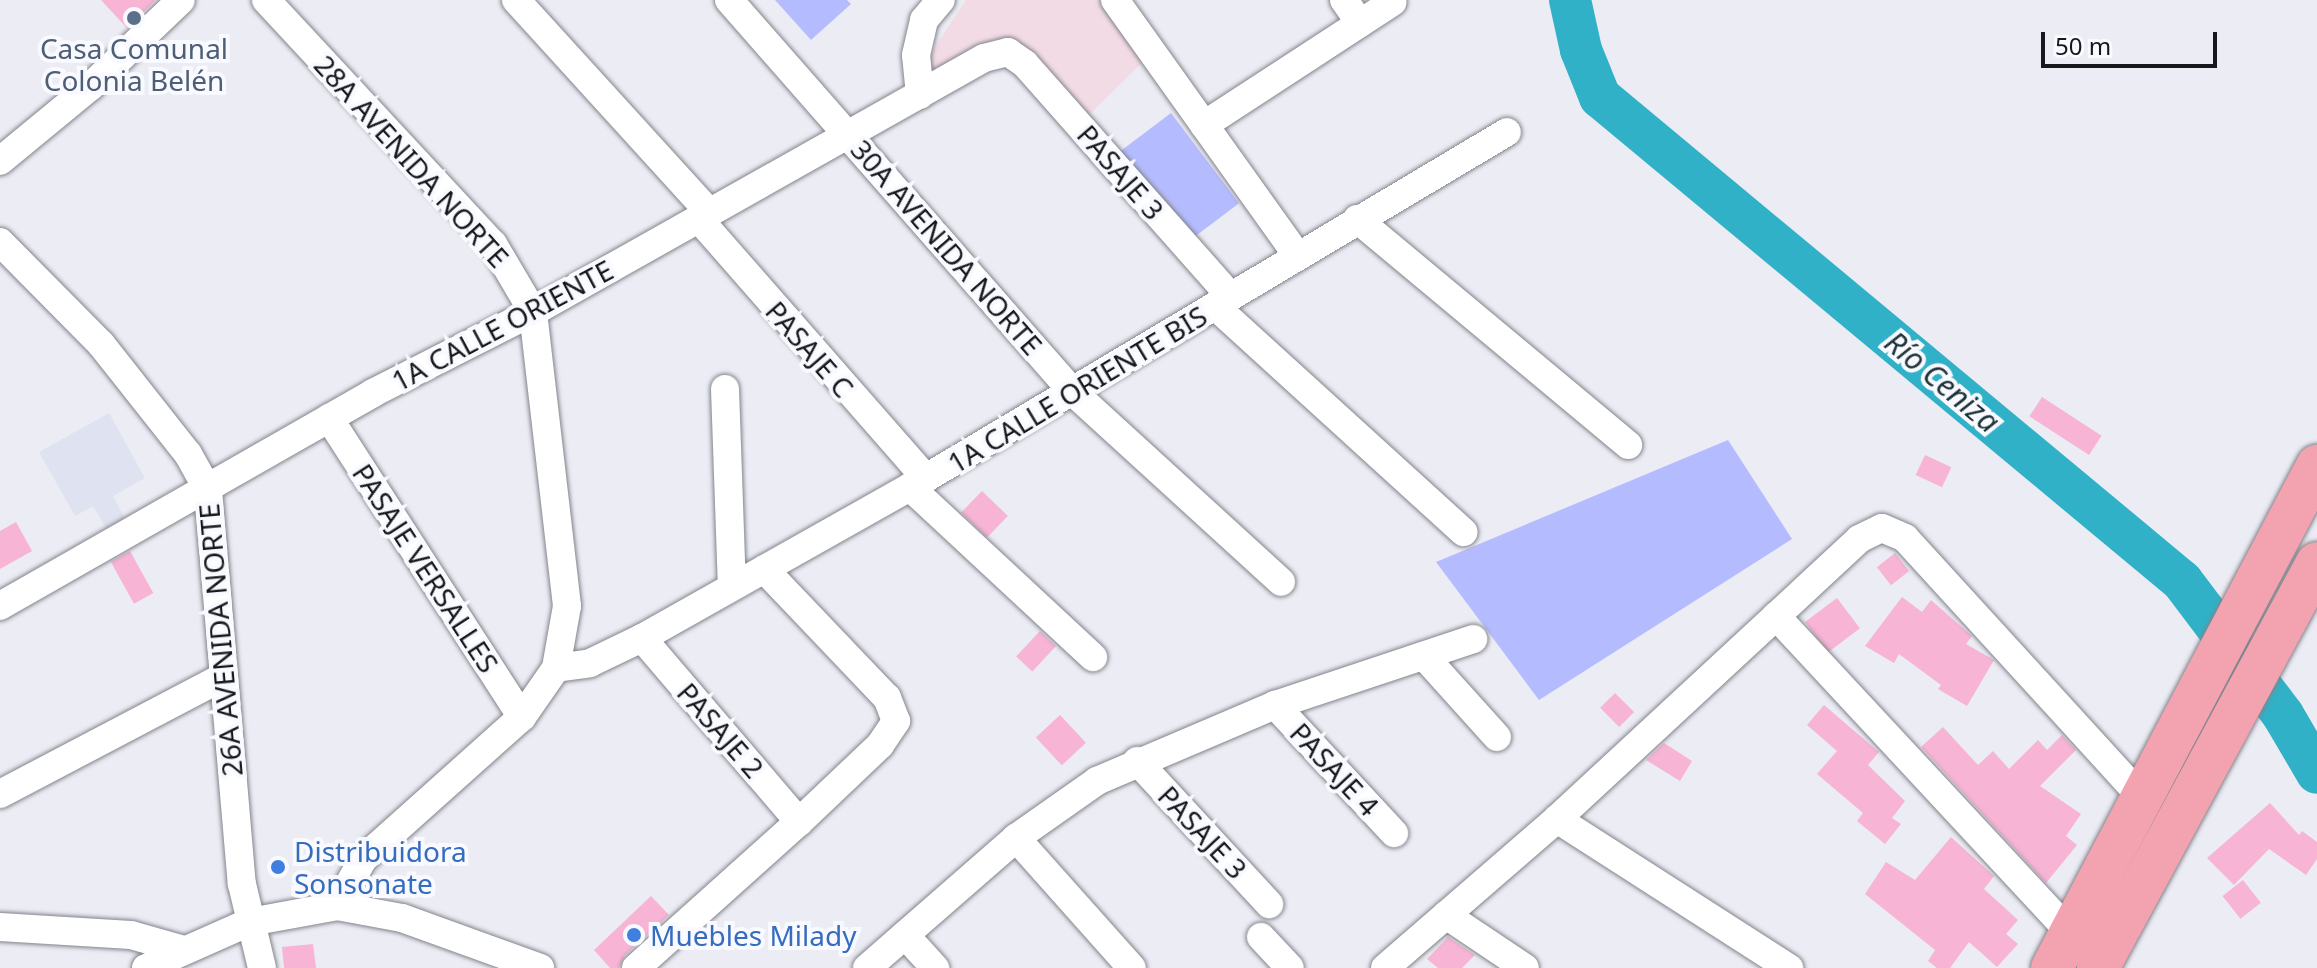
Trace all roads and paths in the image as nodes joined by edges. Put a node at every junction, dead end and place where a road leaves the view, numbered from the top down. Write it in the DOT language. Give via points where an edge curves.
graph roads {
  1 [pos="181,0"];
  2 [pos="266,0"];
  3 [pos="516,0"];
  4 [pos="729,0"];
  5 [pos="941,0"];
  6 [pos="1115,0"];
  7 [pos="1344,0"];
  8 [pos="1393,2"];
  9 [pos="1360,23"];
  10 [pos="1008,52"];
  11 [pos="920,95"];
  12 [pos="1204,125"];
  13 [pos="1507,132"];
  14 [pos="849,135"];
  15 [pos="0,161"];
  16 [pos="703,214"];
  17 [pos="1357,219"];
  18 [pos="0,242"];
  19 [pos="1297,255"];
  20 [pos="1222,301"];
  21 [pos="533,312"];
  22 [pos="725,389"];
  23 [pos="1072,391"];
  24 [pos="329,418"];
  25 [pos="1628,445"];
  26 [pos="2317,466"];
  27 [pos="918,483"];
  28 [pos="208,490"];
  29 [pos="1463,532"];
  30 [pos="2317,563"];
  31 [pos="764,569"];
  32 [pos="1281,582"];
  33 [pos="732,585"];
  34 [pos="0,606"];
  35 [pos="1776,616"];
  36 [pos="642,638"];
  37 [pos="1473,639"];
  38 [pos="1424,656"];
  39 [pos="1093,657"];
  40 [pos="556,668"];
  41 [pos="223,677"];
  42 [pos="1275,705"];
  43 [pos="522,717"];
  44 [pos="1497,737"];
  45 [pos="1137,761"];
  46 [pos="0,794"];
  47 [pos="2142,798"];
  48 [pos="1557,819"];
  49 [pos="799,822"];
  50 [pos="1394,833"];
  51 [pos="1016,838"];
  52 [pos="1269,904"];
  53 [pos="337,906"];
  54 [pos="1446,915"];
  55 [pos="250,922"];
  56 [pos="0,927"];
  57 [pos="905,935"];
  58 [pos="1261,937"];
  59 [pos="184,950"];
  60 [pos="2062,951"];
  61 [pos="146,968"];
  62 [pos="262,968"];
  63 [pos="540,968"];
  64 [pos="636,968"];
  65 [pos="867,968"];
  66 [pos="935,968"];
  67 [pos="1132,968"];
  68 [pos="1290,968"];
  69 [pos="1385,968"];
  70 [pos="1525,968"];
  71 [pos="1789,968"];
  72 [pos="2098,968"];
  1 -- 15 [label="street" via="91,86"];
  2 -- 21 [label="street, 28A AVENIDA NORTE" via="493,244"];
  3 -- 16 [label="street, PASAJE C"];
  4 -- 14 [label="street, 30A AVENIDA NORTE"];
  5 -- 11 [label="street" via="924,20 916,55"];
  6 -- 12 [label="street"];
  7 -- 9 [label="street"];
  8 -- 9 [label="street"];
  9 -- 12 [label="street"];
  10 -- 11 [label="street, 1A CALLE ORIENTE" via="984,58"];
  10 -- 20 [label="street, PASAJE 3" via="1025,64"];
  11 -- 14 [label="street, 1A CALLE ORIENTE"];
  12 -- 19 [label="street"];
  13 -- 17 [label="street, 1A CALLE ORIENTE BIS"];
  14 -- 16 [label="street, 1A CALLE ORIENTE"];
  14 -- 23 [label="street, 30A AVENIDA NORTE"];
  16 -- 21 [label="street, 1A CALLE ORIENTE"];
  16 -- 27 [label="street, PASAJE C"];
  17 -- 19 [label="street, 1A CALLE ORIENTE BIS"];
  17 -- 25 [label="street"];
  18 -- 28 [label="street, 26A AVENIDA NORTE" via="101,344 188,454"];
  19 -- 20 [label="street, 1A CALLE ORIENTE BIS"];
  20 -- 23 [label="street, 1A CALLE ORIENTE BIS"];
  20 -- 29 [label="street, PASAJE 3"];
  21 -- 24 [label="street, 1A CALLE ORIENTE"];
  21 -- 40 [label="street, 28A AVENIDA NORTE" via="567,606"];
  22 -- 33 [label="street"];
  23 -- 27 [label="street, 1A CALLE ORIENTE BIS"];
  23 -- 32 [label="street, 30A AVENIDA NORTE"];
  24 -- 28 [label="street, 1A CALLE ORIENTE"];
  24 -- 43 [label="street, PASAJE VERSALLES"];
  26 -- 47 [label="highway"];
  27 -- 31 [label="street, 1A CALLE ORIENTE BIS"];
  27 -- 39 [label="street, PASAJE C"];
  28 -- 34 [label="street, 1A CALLE ORIENTE"];
  28 -- 41 [label="street, 26A AVENIDA NORTE"];
  30 -- 72 [label="highway"];
  31 -- 33 [label="street, 1A CALLE ORIENTE BIS"];
  31 -- 49 [label="street" via="887,698 896,721 880,745"];
  33 -- 36 [label="street, 1A CALLE ORIENTE BIS"];
  35 -- 47 [label="street" via="1859,539 1882,528 1905,538"];
  35 -- 48 [label="street"];
  35 -- 60 [label="street"];
  36 -- 40 [label="street, 1A CALLE ORIENTE BIS" via="590,663"];
  36 -- 49 [label="street, PASAJE 2"];
  37 -- 38 [label="street"];
  38 -- 42 [label="street"];
  38 -- 44 [label="street"];
  40 -- 43 [label="street"];
  41 -- 46 [label="street"];
  41 -- 55 [label="street, 26A AVENIDA NORTE"];
  42 -- 45 [label="street"];
  42 -- 50 [label="street, PASAJE 4"];
  43 -- 53 [label="street" via="363,859"];
  45 -- 51 [label="street" via="1062,803"];
  45 -- 52 [label="street, PASAJE 3"];
  47 -- 60 [label="highway"];
  48 -- 54 [label="street"];
  48 -- 71 [label="street"];
  49 -- 64 [label="street"];
  51 -- 57 [label="street"];
  51 -- 67 [label="street"];
  53 -- 55 [label="street"];
  53 -- 63 [label="street" via="402,918"];
  54 -- 69 [label="street"];
  54 -- 70 [label="street"];
  55 -- 59 [label="street"];
  55 -- 62 [label="street, 26A AVENIDA NORTE"];
  56 -- 59 [label="street" via="131,935"];
  57 -- 65 [label="street"];
  57 -- 66 [label="street"];
  58 -- 68 [label="street"];
  59 -- 61 [label="street"];
}
